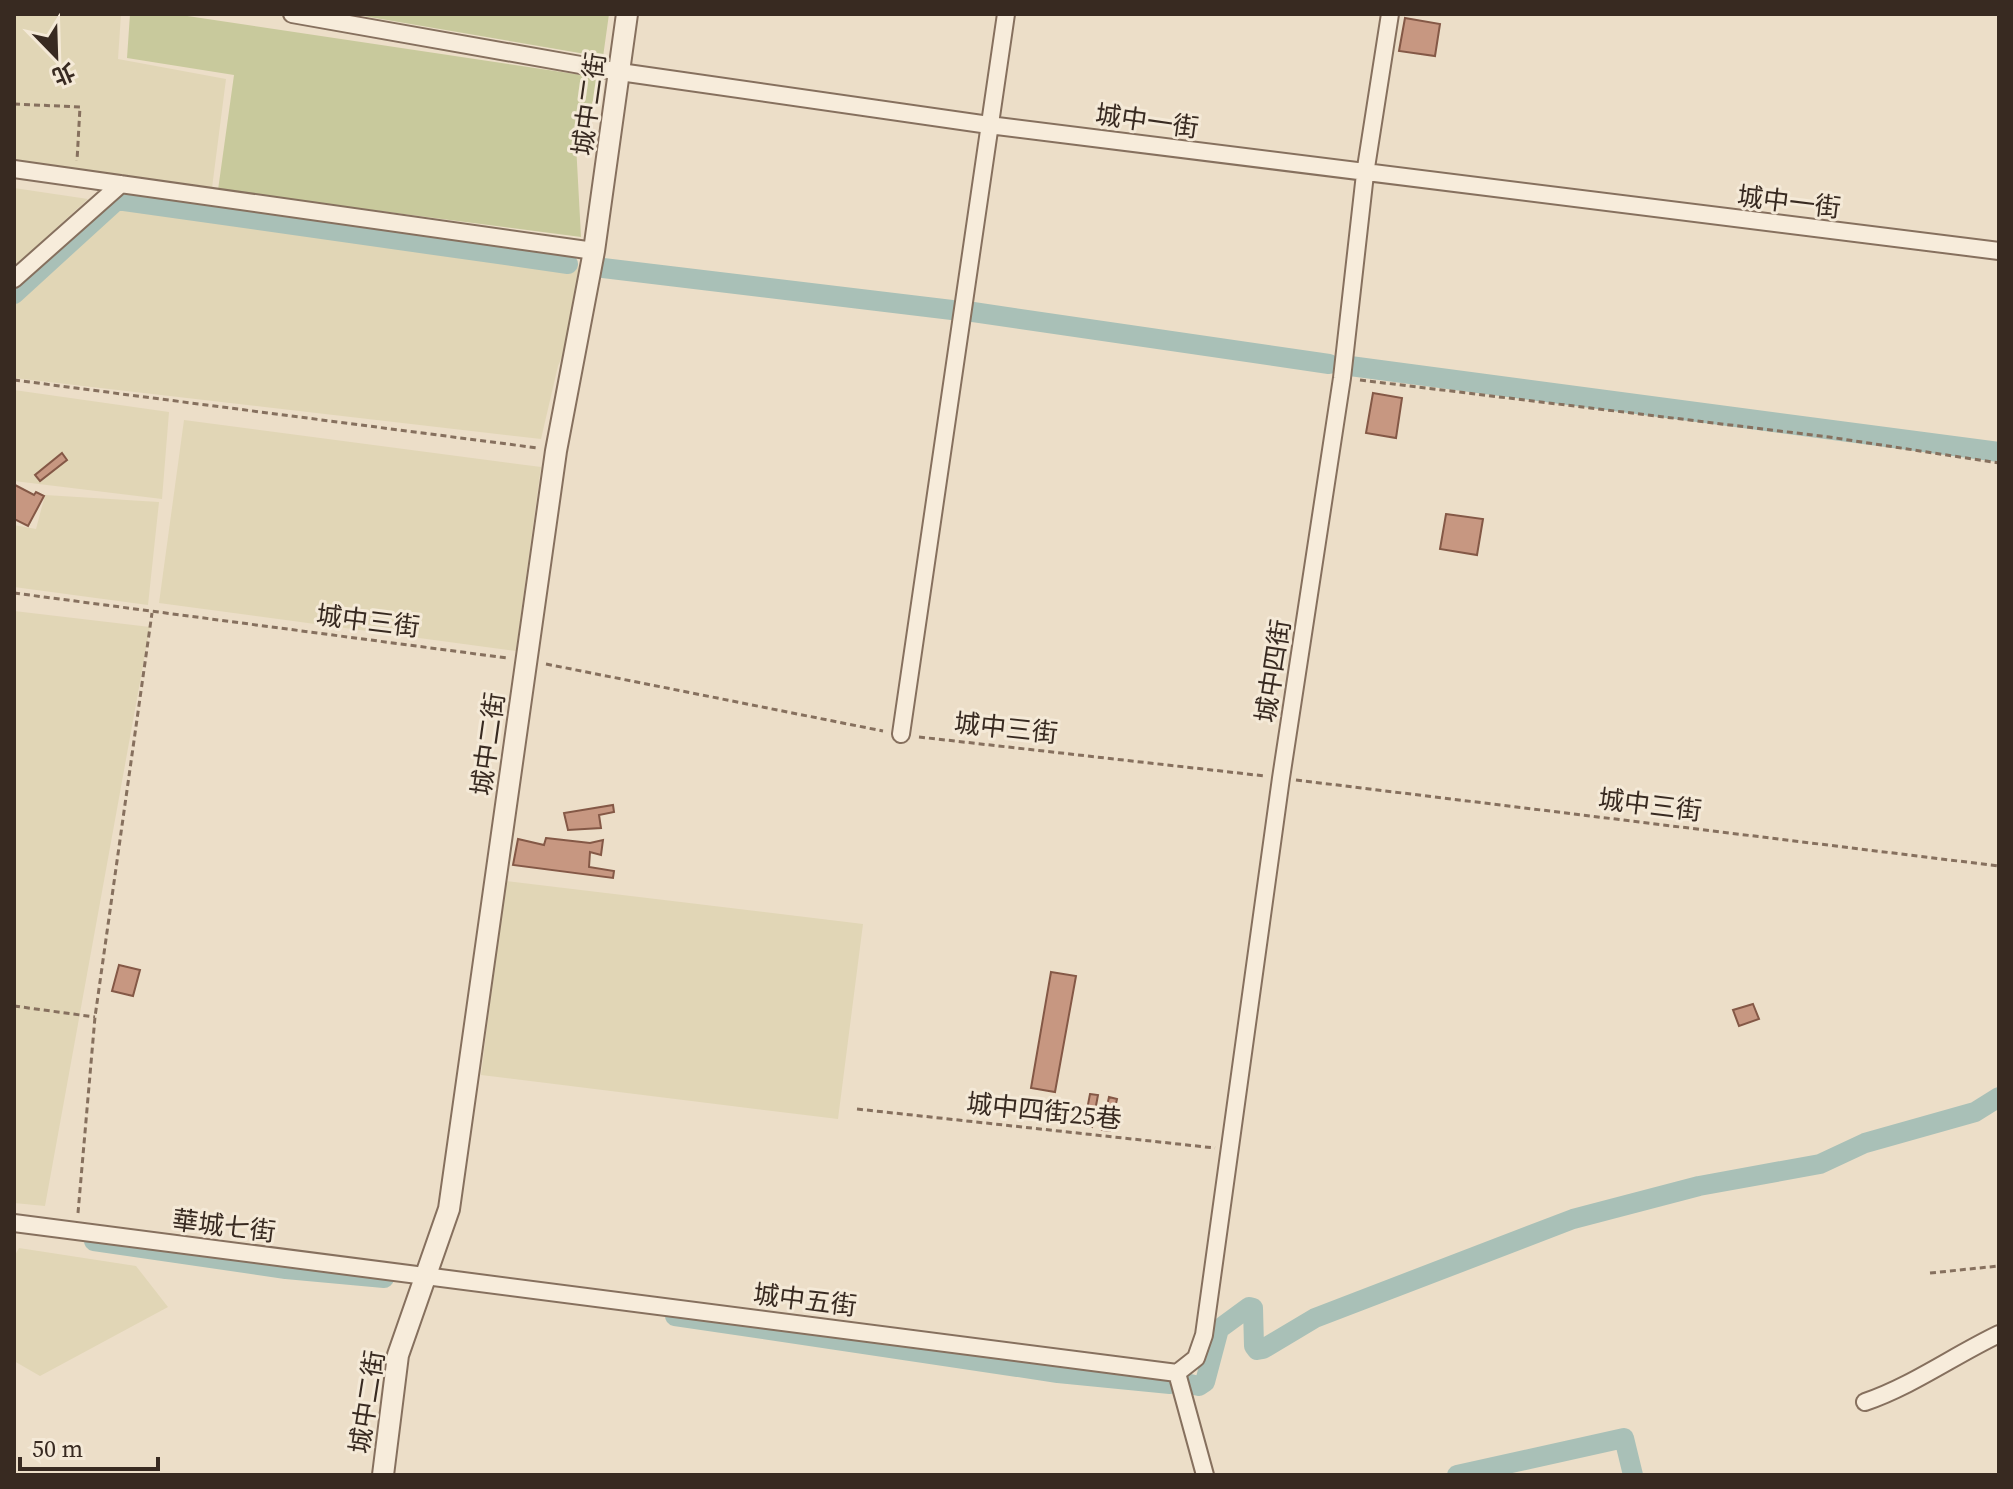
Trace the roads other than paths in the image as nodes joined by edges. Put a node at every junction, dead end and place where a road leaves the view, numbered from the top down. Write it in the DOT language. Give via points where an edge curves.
graph roads {
  1 [pos="292,14"];
  2 [pos="627,14"];
  3 [pos="1006,14"];
  4 [pos="1390,14"];
  5 [pos="620,72"];
  6 [pos="989,125"];
  7 [pos="14,169"];
  8 [pos="1365,174"];
  9 [pos="121,184"];
  10 [pos="594,251"];
  11 [pos="1999,251"];
  12 [pos="14,279"];
  13 [pos="901,734"];
  14 [pos="14,1223"];
  15 [pos="428,1276"];
  16 [pos="1999,1334"];
  17 [pos="1177,1373"];
  18 [pos="1865,1402"];
  19 [pos="383,1475"];
  20 [pos="1205,1475"];
  1 -- 5 [label="street, 城中一街"];
  2 -- 5 [label="street, 城中二街"];
  3 -- 6 [label="street"];
  4 -- 8 [label="street, 城中四街"];
  5 -- 6 [label="street, 城中一街"];
  5 -- 10 [label="street, 城中二街"];
  6 -- 8 [label="street, 城中一街"];
  6 -- 13 [label="street"];
  7 -- 9 [label="street"];
  8 -- 11 [label="street, 城中一街"];
  8 -- 17 [label="street, 城中四街" via="1342,378 1204,1335 1196,1358"];
  9 -- 10 [label="street"];
  9 -- 12 [label="street"];
  10 -- 15 [label="street, 城中二街" via="556,451 449,1209"];
  14 -- 15 [label="street, 華城七街"];
  15 -- 17 [label="street, 城中五街"];
  15 -- 19 [label="street, 城中二街" via="398,1355"];
  16 -- 18 [label="street" via="1895,1392"];
  17 -- 20 [label="street"];
}
